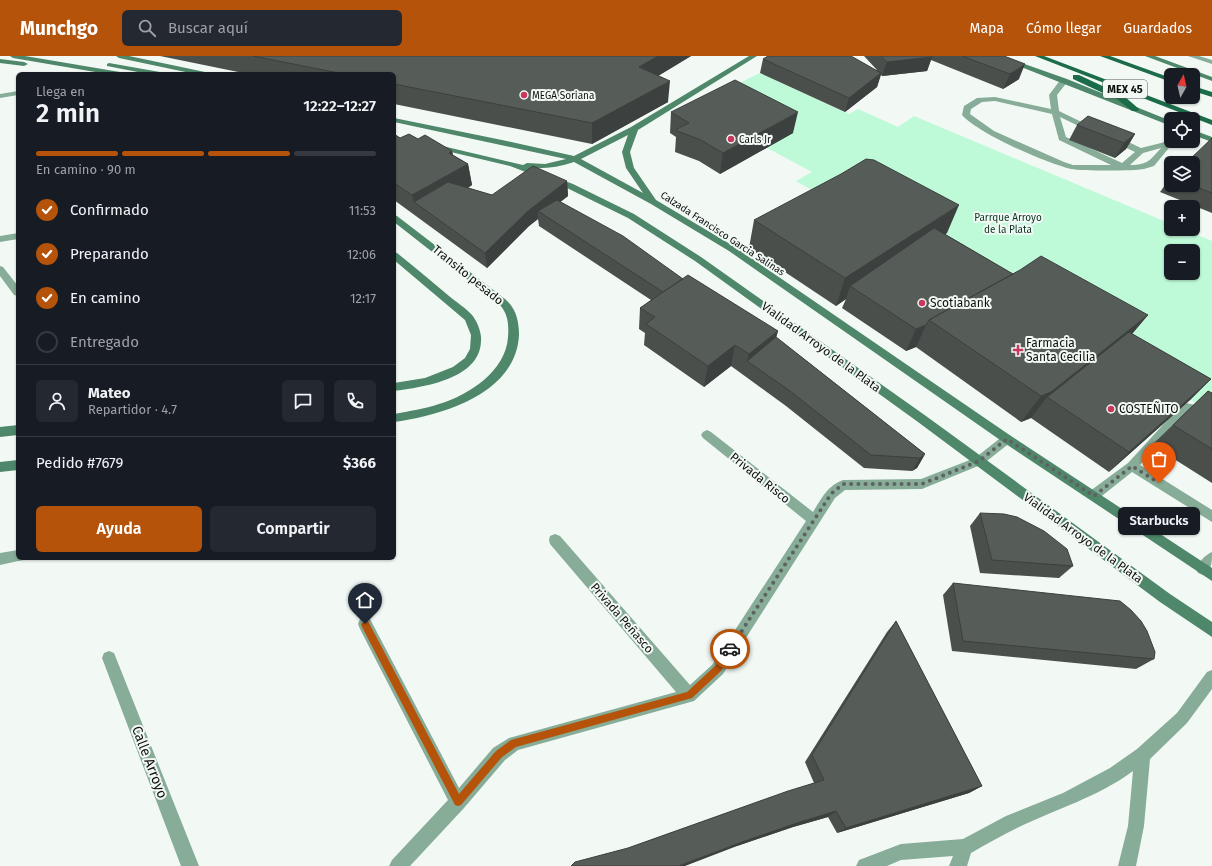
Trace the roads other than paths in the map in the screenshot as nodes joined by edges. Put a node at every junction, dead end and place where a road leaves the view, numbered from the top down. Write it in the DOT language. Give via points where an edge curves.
graph roads {
  1 [pos="13,56"];
  2 [pos="118,56"];
  3 [pos="754,56"];
  4 [pos="996,56"];
  5 [pos="1029,56"];
  6 [pos="1038,56"];
  7 [pos="1103,56"];
  8 [pos="1116,56"];
  9 [pos="1148,56"];
  10 [pos="1191,56"];
  11 [pos="0,61"];
  12 [pos="97,62"];
  13 [pos="1212,62"];
  14 [pos="1145,71"];
  15 [pos="73,72"];
  16 [pos="108,72"];
  17 [pos="150,72"];
  18 [pos="195,72"];
  19 [pos="1164,78"];
  20 [pos="1212,79"];
  21 [pos="1064,81"];
  22 [pos="1200,91"];
  23 [pos="16,94"];
  24 [pos="1212,95"];
  25 [pos="0,96"];
  26 [pos="1134,109"];
  27 [pos="1055,112"];
  28 [pos="396,120"];
  29 [pos="1164,121"];
  30 [pos="1212,123"];
  31 [pos="634,128"];
  32 [pos="1200,135"];
  33 [pos="1212,140"];
  34 [pos="424,143"];
  35 [pos="1164,144"];
  36 [pos="1165,148"];
  37 [pos="1140,151"];
  38 [pos="575,159"];
  39 [pos="513,164"];
  40 [pos="1123,167"];
  41 [pos="654,202"];
  42 [pos="396,220"];
  43 [pos="16,236"];
  44 [pos="0,239"];
  45 [pos="396,256"];
  46 [pos="0,269"];
  47 [pos="16,290"];
  48 [pos="396,387"];
  49 [pos="396,418"];
  50 [pos="1212,419"];
  51 [pos="16,430"];
  52 [pos="0,432"];
  53 [pos="707,435"];
  54 [pos="1007,439"];
  55 [pos="979,461"];
  56 [pos="16,465"];
  57 [pos="1132,466"];
  58 [pos="0,467"];
  59 [pos="1094,496"];
  60 [pos="1212,517"];
  61 [pos="814,520"];
  62 [pos="555,540"];
  63 [pos="16,556"];
  64 [pos="1212,558"];
  65 [pos="0,559"];
  66 [pos="1208,572"];
  67 [pos="365,624"];
  68 [pos="1212,630"];
  69 [pos="109,658"];
  70 [pos="1212,677"];
  71 [pos="689,696"];
  72 [pos="1143,755"];
  73 [pos="458,802"];
  74 [pos="964,847"];
  75 [pos="190,866"];
  76 [pos="398,866"];
  77 [pos="865,866"];
  78 [pos="958,866"];
  79 [pos="1127,866"];
  1 -- 16 [label="main road"];
  2 -- 18 [label="main road"];
  3 -- 31 [label="main road"];
  4 -- 21 [label="main road"];
  5 -- 26 [label="main road" via="1121,98"];
  6 -- 30 [label="main road, MEX 45"];
  7 -- 14 [label="main road, MEX 45"];
  8 -- 14 [label="main road"];
  9 -- 20 [label="main road"];
  10 -- 13 [label="street"];
  11 -- 15 [label="main road"];
  12 -- 17 [label="main road"];
  14 -- 19 [label="main road, MEX 45"];
  21 -- 26 [label="main road"];
  21 -- 27 [label="street" via="1053,95"];
  22 -- 24 [label="main road"];
  23 -- 25 [label="street"];
  26 -- 29 [label="main road"];
  27 -- 37 [label="street"];
  27 -- 40 [label="street" via="1062,138"];
  27 -- 40 [label="street" via="995,99 980,100 967,108 966,115 992,133 1061,164 1073,167"];
  28 -- 38 [label="main road, Calzada Francisco Garcia Salinas"];
  31 -- 38 [label="main road"];
  31 -- 41 [label="main road" via="626,152 630,168"];
  32 -- 33 [label="main road"];
  34 -- 39 [label="main road, Vialidad Arroyo de la Plata"];
  35 -- 37 [label="street"];
  36 -- 40 [label="street" via="1151,164"];
  37 -- 40 [label="street"];
  38 -- 39 [label="main road" via="545,166"];
  38 -- 41 [label="main road, Calzada Francisco Garcia Salinas"];
  39 -- 55 [label="main road, Vialidad Arroyo de la Plata" via="570,186 631,216 698,259"];
  41 -- 54 [label="main road, Calzada Francisco Garcia Salinas" via="732,249"];
  42 -- 49 [label="main road, Transito pesado" via="509,308 514,322 514,340 508,358 496,375 481,388 458,402"];
  43 -- 44 [label="street"];
  45 -- 48 [label="main road" via="469,318 476,329 477,340 475,352 451,375"];
  46 -- 47 [label="street"];
  50 -- 57 [label="street" via="1196,409 1186,407"];
  51 -- 52 [label="main road"];
  53 -- 61 [label="street, Privada Risco"];
  54 -- 55 [label="street"];
  54 -- 59 [label="main road, Calzada Francisco Garcia Salinas"];
  55 -- 61 [label="street" via="922,484 843,484 831,494"];
  55 -- 68 [label="main road, Vialidad Arroyo de la Plata"];
  56 -- 58 [label="main road"];
  57 -- 59 [label="street"];
  57 -- 60 [label="street"];
  59 -- 66 [label="main road, Calzada Francisco Garcia Salinas"];
  61 -- 71 [label="street" via="718,669"];
  62 -- 71 [label="street, Privada Peñasco"];
  63 -- 65 [label="street"];
  64 -- 66 [label="street"];
  67 -- 73 [label="street"];
  69 -- 75 [label="street, Calle Arroyo"];
  70 -- 72 [label="street" via="1182,718"];
  71 -- 73 [label="street" via="514,743 499,754"];
  72 -- 74 [label="street" via="1116,774 1068,799 1012,822"];
  72 -- 79 [label="street" via="1136,826"];
  73 -- 76 [label="street"];
  74 -- 77 [label="street" via="901,852"];
  74 -- 78 [label="street"];
}
